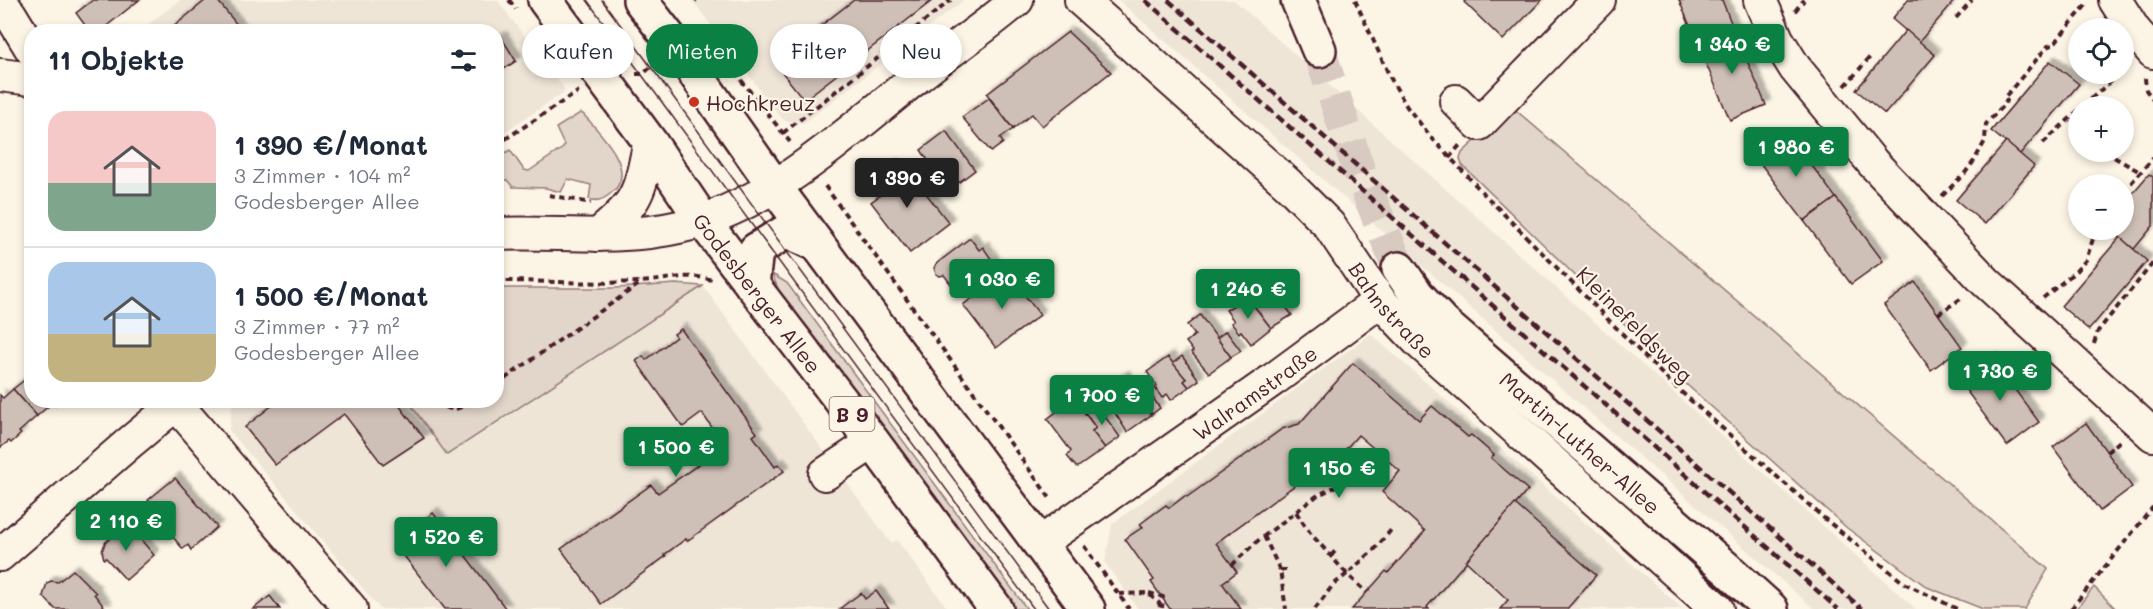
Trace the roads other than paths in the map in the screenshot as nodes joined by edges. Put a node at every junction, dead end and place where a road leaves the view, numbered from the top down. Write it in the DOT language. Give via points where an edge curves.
graph roads {
  1 [pos="545,0"];
  2 [pos="640,0"];
  3 [pos="1081,0"];
  4 [pos="1298,0"];
  5 [pos="1599,0"];
  6 [pos="1760,0"];
  7 [pos="2115,0"];
  8 [pos="1011,2"];
  9 [pos="10,12"];
  10 [pos="24,36"];
  11 [pos="1319,50"];
  12 [pos="2153,52"];
  13 [pos="0,75"];
  14 [pos="24,78"];
  15 [pos="1456,101"];
  16 [pos="650,142"];
  17 [pos="775,187"];
  18 [pos="703,221"];
  19 [pos="504,234"];
  20 [pos="598,235"];
  21 [pos="817,244"];
  22 [pos="1399,269"];
  23 [pos="752,285"];
  24 [pos="1380,301"];
  25 [pos="171,408"];
  26 [pos="183,408"];
  27 [pos="2153,435"];
  28 [pos="873,442"];
  29 [pos="825,474"];
  30 [pos="1040,543"];
  31 [pos="0,555"];
  32 [pos="351,609"];
  33 [pos="996,609"];
  34 [pos="1088,609"];
  35 [pos="1717,609"];
  36 [pos="1771,609"];
  1 -- 16 [label="main road, Godesberger Allee / B 9"];
  2 -- 17 [label="main road"];
  3 -- 24 [label="street, Bahnstraße" via="1329,225"];
  4 -- 11 [label="main road"];
  5 -- 15 [label="street" via="1479,124"];
  6 -- 27 [label="street" via="1795,68 1873,163 1986,282"];
  7 -- 12 [label="street"];
  8 -- 17 [label="street"];
  9 -- 10 [label="street"];
  13 -- 14 [label="street"];
  16 -- 18 [label="main road, Godesberger Allee / B 9"];
  16 -- 20 [label="street" via="632,200"];
  17 -- 18 [label="street"];
  17 -- 21 [label="main road"];
  18 -- 20 [label="street" via="657,232"];
  18 -- 23 [label="main road, Godesberger Allee / B 9"];
  19 -- 20 [label="street"];
  21 -- 23 [label="main road" via="787,231 756,250"];
  21 -- 30 [label="main road"];
  22 -- 36 [label="main road, Martin-Luther-Allee" via="1443,323"];
  23 -- 28 [label="main road, Godesberger Allee / B 9"];
  24 -- 30 [label="street, Walramstraße"];
  24 -- 35 [label="street, Bahnstraße" via="1420,343"];
  25 -- 31 [label="street"];
  26 -- 32 [label="street"];
  28 -- 29 [label="street"];
  28 -- 33 [label="main road, Godesberger Allee / B 9"];
  30 -- 34 [label="main road"];
}
